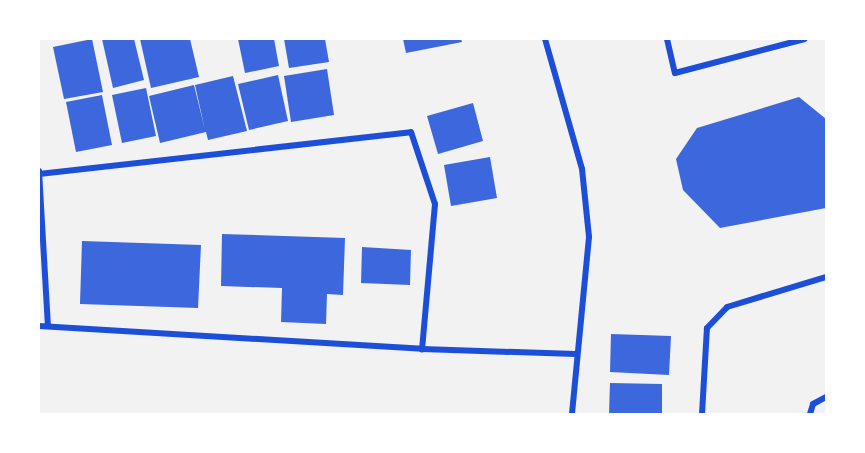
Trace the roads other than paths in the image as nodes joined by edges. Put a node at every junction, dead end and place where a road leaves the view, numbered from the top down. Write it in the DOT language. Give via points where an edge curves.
graph roads {
  1 [pos="545,39"];
  2 [pos="667,39"];
  3 [pos="805,39"];
  4 [pos="39,172"];
  5 [pos="826,277"];
  6 [pos="39,326"];
  7 [pos="48,326"];
  8 [pos="422,349"];
  9 [pos="576,354"];
  10 [pos="826,397"];
  11 [pos="572,414"];
  12 [pos="702,414"];
  13 [pos="810,414"];
  1 -- 9 [label="street" via="583,181 589,237"];
  2 -- 3 [label="street" via="675,73"];
  4 -- 7 [label="street"];
  4 -- 8 [label="street" via="411,132 435,204"];
  5 -- 12 [label="street" via="727,307 707,328"];
  6 -- 7 [label="street"];
  7 -- 8 [label="street"];
  8 -- 9 [label="street"];
  9 -- 11 [label="street"];
  10 -- 13 [label="street" via="813,404"];
}
